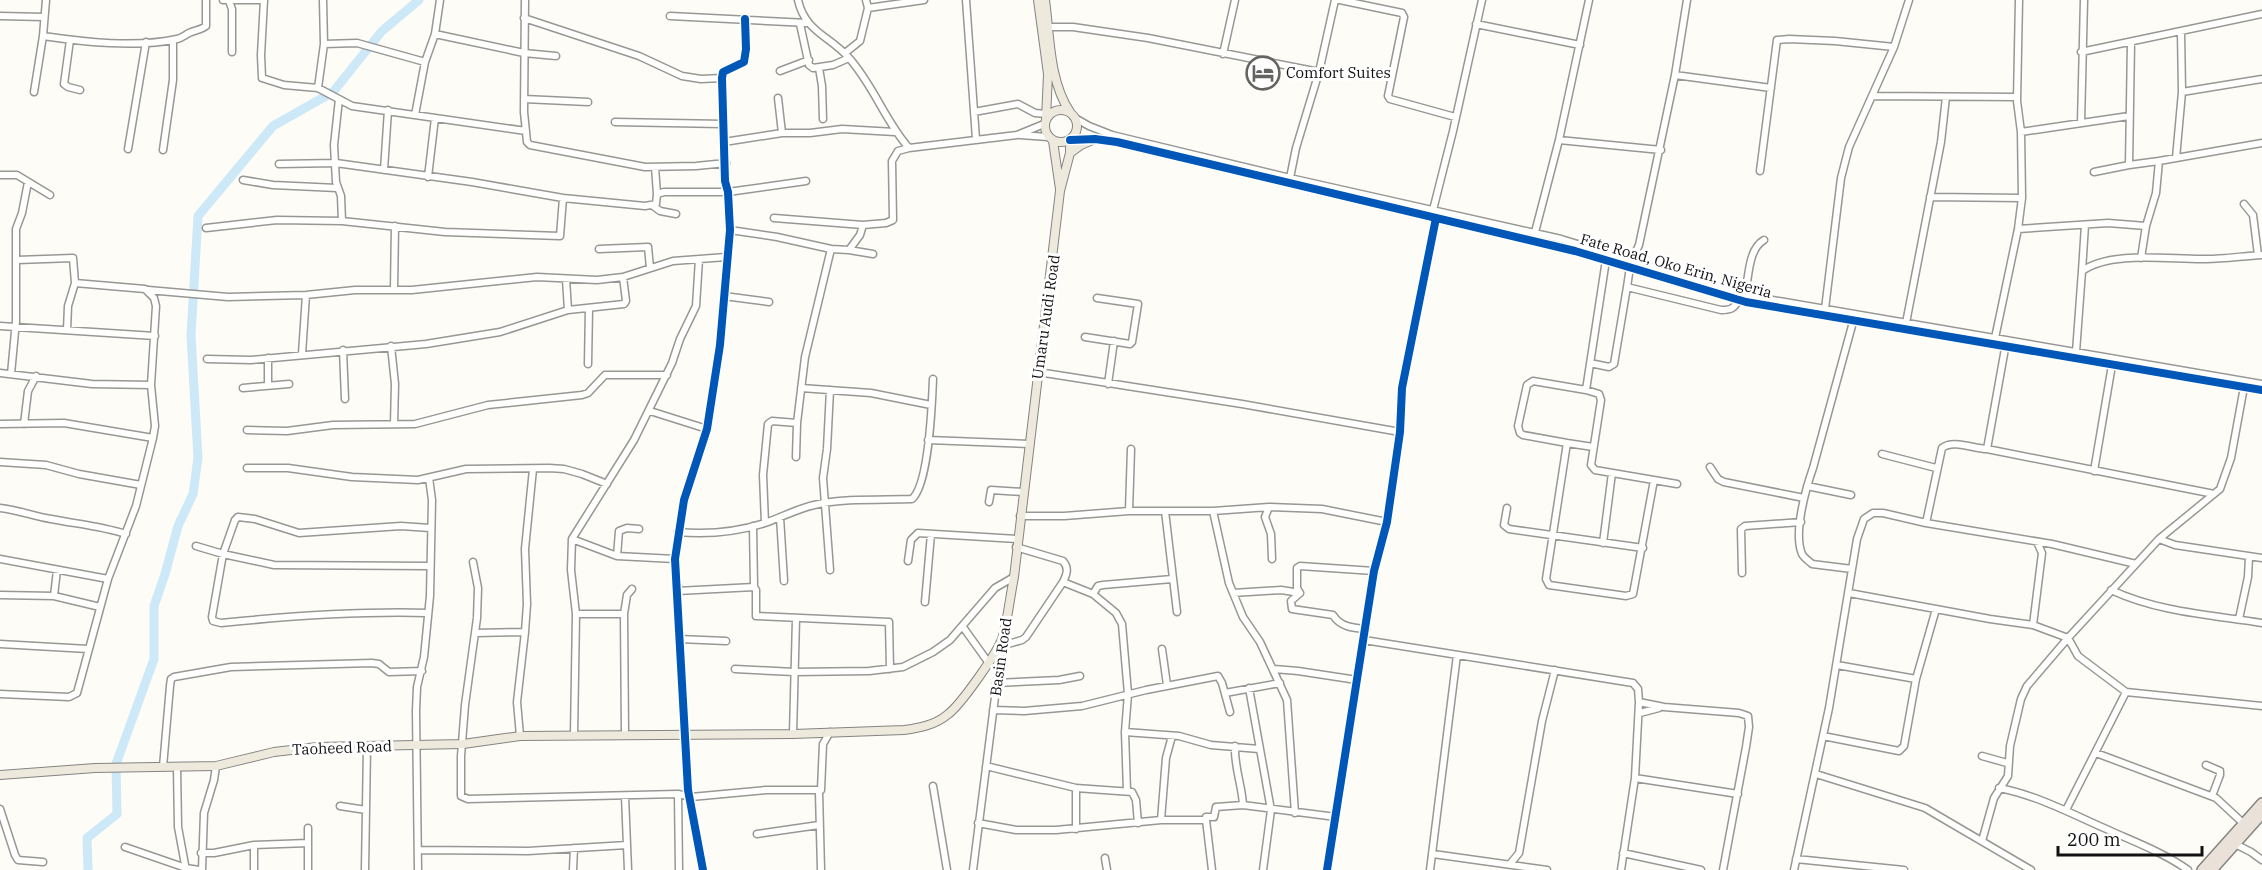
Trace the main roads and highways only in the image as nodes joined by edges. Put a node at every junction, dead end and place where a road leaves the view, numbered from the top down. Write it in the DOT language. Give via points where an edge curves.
graph roads {
  1 [pos="1038,0"];
  2 [pos="1045,0"];
  3 [pos="1072,115"];
  4 [pos="1045,119"];
  5 [pos="1050,139"];
  6 [pos="1095,139"];
  7 [pos="1070,140"];
  8 [pos="1070,153"];
  9 [pos="1060,191"];
  10 [pos="1030,444"];
  11 [pos="1002,642"];
  12 [pos="0,774"];
  13 [pos="2262,803"];
  14 [pos="2262,814"];
  15 [pos="2202,870"];
  16 [pos="2212,870"];
  1 -- 4 [label="main road" via="1048,74"];
  2 -- 3 [label="main road" via="1058,86"];
  3 -- 4 [label="main road" via="1056,110"];
  3 -- 7 [label="main road" via="1077,128"];
  4 -- 5 [label="main road"];
  5 -- 7 [label="main road" via="1059,143"];
  5 -- 9 [label="main road"];
  6 -- 8 [label="main road"];
  7 -- 8 [label="main road"];
  8 -- 9 [label="main road"];
  9 -- 10 [label="main road, Umaru Audi Road"];
  10 -- 11 [label="main road, Basin Road"];
  11 -- 12 [label="main road, Taoheed Road" via="949,714 931,724 904,730 520,736 463,744 318,747 274,752 216,766"];
  13 -- 15 [label="highway"];
  14 -- 16 [label="highway"];
}
